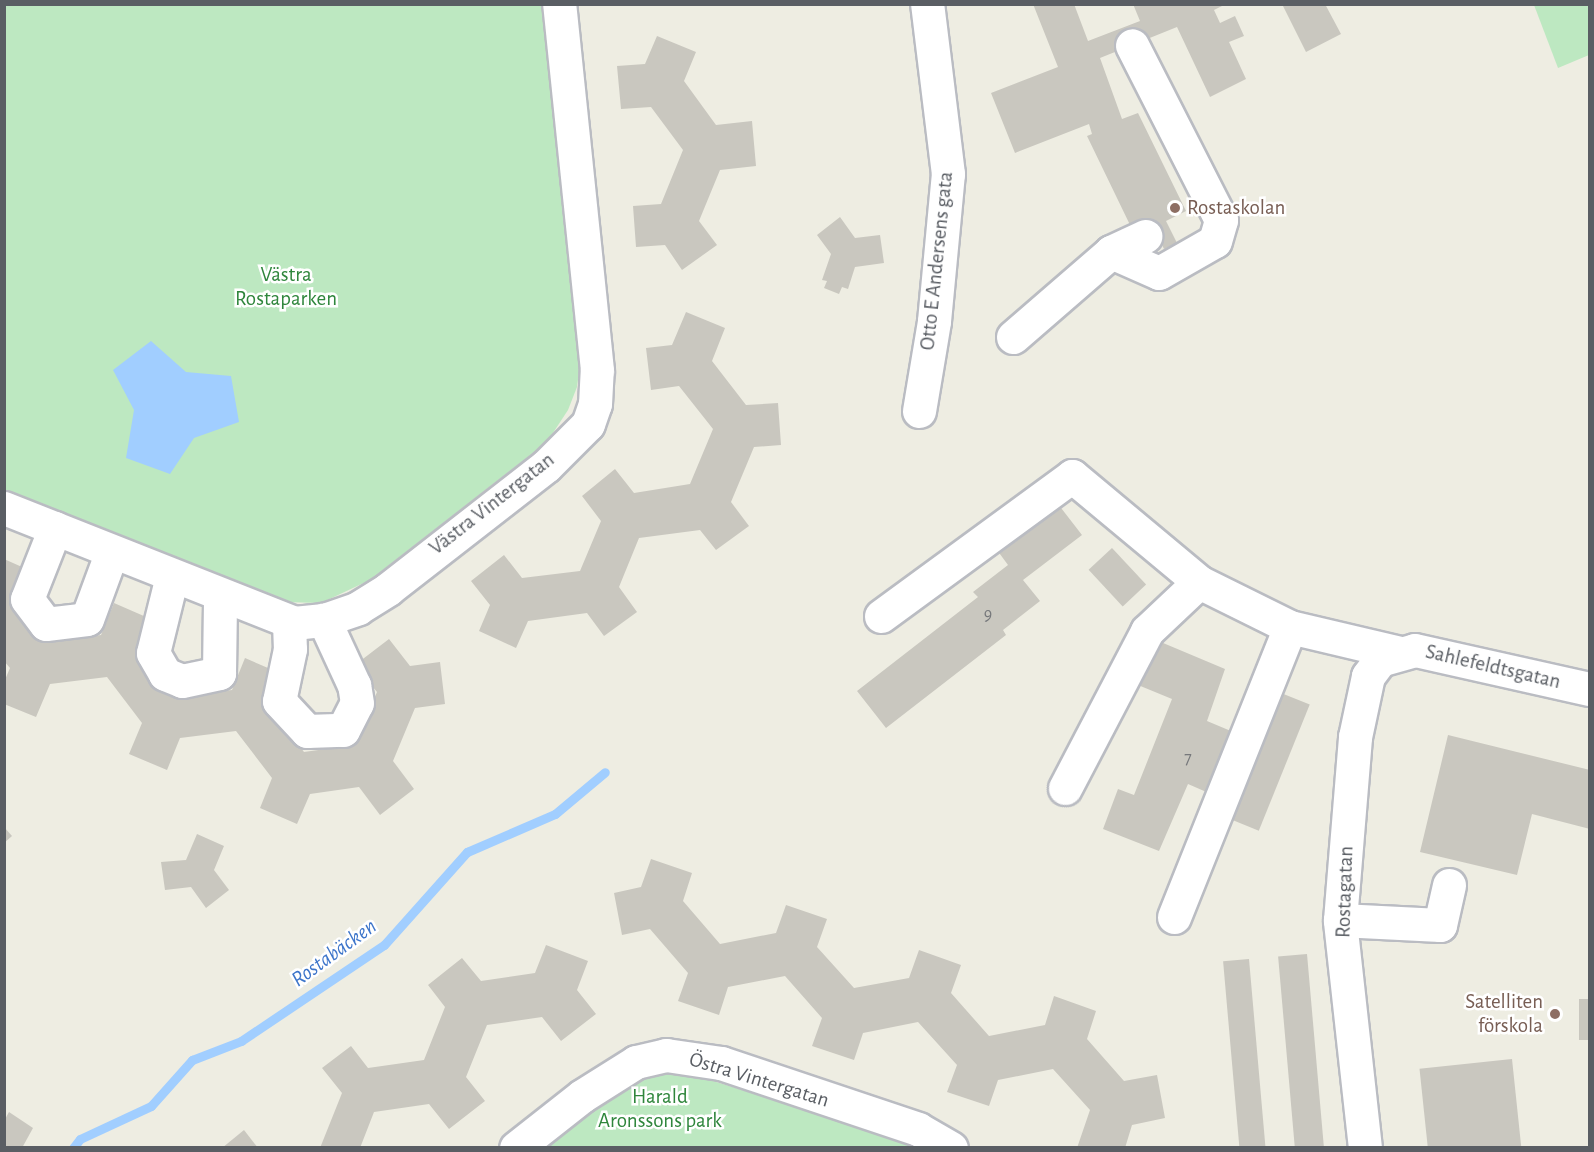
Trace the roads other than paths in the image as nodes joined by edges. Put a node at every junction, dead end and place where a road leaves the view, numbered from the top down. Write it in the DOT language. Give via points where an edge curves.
graph roads {
  1 [pos="559,4"];
  2 [pos="927,4"];
  3 [pos="1132,45"];
  4 [pos="1145,236"];
  5 [pos="1111,252"];
  6 [pos="1013,337"];
  7 [pos="919,411"];
  8 [pos="4,508"];
  9 [pos="55,528"];
  10 [pos="111,551"];
  11 [pos="172,576"];
  12 [pos="1199,582"];
  13 [pos="220,597"];
  14 [pos="881,616"];
  15 [pos="324,620"];
  16 [pos="289,622"];
  17 [pos="1290,627"];
  18 [pos="1396,652"];
  19 [pos="1590,689"];
  20 [pos="1065,788"];
  21 [pos="1449,885"];
  22 [pos="1174,917"];
  23 [pos="1340,920"];
  24 [pos="516,1148"];
  25 [pos="951,1148"];
  26 [pos="1365,1148"];
  1 -- 15 [label="street, Västra Vintergatan" via="597,370 595,404 588,424 546,466 388,589 358,608"];
  2 -- 7 [label="street, Otto E Andersens gata" via="948,174 934,287 934,321"];
  3 -- 5 [label="street" via="1221,220 1215,241 1160,273"];
  4 -- 5 [label="street"];
  5 -- 6 [label="street"];
  8 -- 9 [label="street, Västra Vintergatan"];
  9 -- 10 [label="street, Västra Vintergatan"];
  9 -- 10 [label="street" via="27,599 46,624 87,619"];
  10 -- 11 [label="street, Västra Vintergatan"];
  11 -- 13 [label="street, Västra Vintergatan"];
  11 -- 13 [label="street" via="153,653 165,674 182,681 219,673"];
  12 -- 14 [label="street, Sahlefeldtsgatan" via="1072,476"];
  12 -- 17 [label="street, Sahlefeldtsgatan"];
  12 -- 20 [label="street" via="1147,631"];
  13 -- 16 [label="street, Västra Vintergatan"];
  15 -- 16 [label="street, Västra Vintergatan"];
  15 -- 16 [label="street" via="354,685 357,704 344,730 307,730 279,701 290,649"];
  17 -- 18 [label="street, Sahlefeldtsgatan"];
  17 -- 22 [label="street"];
  18 -- 19 [label="street, Sahlefeldtsgatan" via="1415,650 1445,655"];
  18 -- 23 [label="street, Rostagatan" via="1380,660 1368,676 1362,696"];
  21 -- 23 [label="street" via="1440,925"];
  23 -- 26 [label="street, Rostagatan"];
  24 -- 25 [label="street, Östra Vintergatan" via="582,1096 636,1062 666,1055 721,1064 918,1130"];
}
